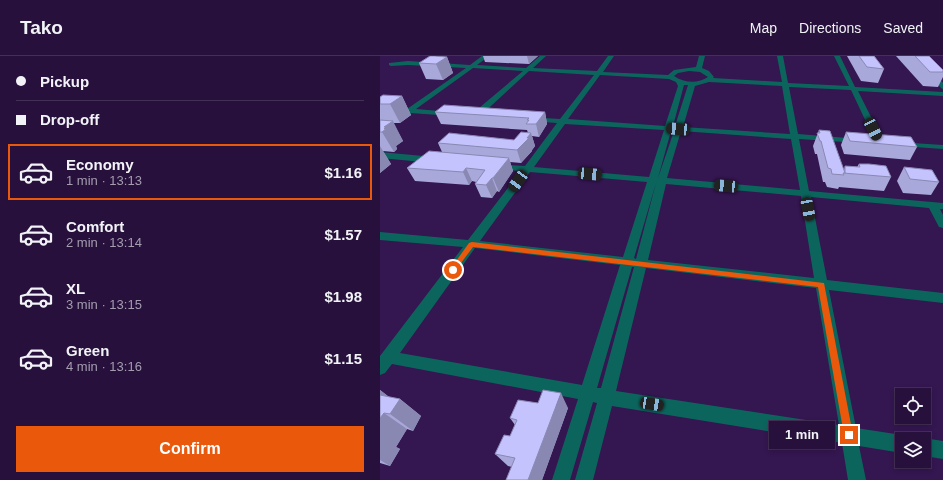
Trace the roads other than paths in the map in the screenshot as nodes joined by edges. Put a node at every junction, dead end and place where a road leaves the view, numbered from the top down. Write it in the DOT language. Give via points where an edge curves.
graph roads {
  1 [pos="486,56"];
  2 [pos="543,56"];
  3 [pos="611,56"];
  4 [pos="702,56"];
  5 [pos="780,56"];
  6 [pos="837,56"];
  7 [pos="917,56"];
  8 [pos="473,65"];
  9 [pos="530,68"];
  10 [pos="699,70"];
  11 [pos="600,71"];
  12 [pos="674,77"];
  13 [pos="709,77"];
  14 [pos="785,82"];
  15 [pos="692,84"];
  16 [pos="852,86"];
  17 [pos="943,86"];
  18 [pos="943,91"];
  19 [pos="943,94"];
  20 [pos="380,109"];
  21 [pos="409,111"];
  22 [pos="523,118"];
  23 [pos="563,121"];
  24 [pos="673,129"];
  25 [pos="795,137"];
  26 [pos="873,142"];
  27 [pos="943,147"];
  28 [pos="380,155"];
  29 [pos="442,161"];
  30 [pos="489,165"];
  31 [pos="528,168"];
  32 [pos="657,180"];
  33 [pos="805,194"];
  34 [pos="938,206"];
  35 [pos="943,225"];
  36 [pos="380,236"];
  37 [pos="472,244"];
  38 [pos="627,262"];
  39 [pos="641,264"];
  40 [pos="822,284"];
  41 [pos="943,298"];
  42 [pos="384,363"];
  43 [pos="587,394"];
  44 [pos="606,397"];
  45 [pos="849,435"];
  46 [pos="895,443"];
  47 [pos="931,448"];
  48 [pos="943,450"];
  49 [pos="561,480"];
  50 [pos="584,480"];
  51 [pos="857,480"];
  1 -- 8 [label="street"];
  2 -- 9 [label="street"];
  3 -- 11 [label="street"];
  4 -- 10 [label="street"];
  5 -- 14 [label="street"];
  6 -- 16 [label="street"];
  7 -- 17 [label="street"];
  8 -- 8 [label="street" via="408,63 388,65 399,58"];
  8 -- 9 [label="street"];
  8 -- 21 [label="street"];
  9 -- 11 [label="street"];
  9 -- 21 [label="street" via="472,115"];
  10 -- 12 [label="street" via="690,65 679,70"];
  10 -- 13 [label="street"];
  11 -- 12 [label="street"];
  11 -- 23 [label="street"];
  12 -- 15 [label="street"];
  12 -- 24 [label="street" via="681,86"];
  13 -- 14 [label="street"];
  13 -- 15 [label="street"];
  14 -- 16 [label="street"];
  14 -- 25 [label="street"];
  15 -- 24 [label="street"];
  16 -- 18 [label="street"];
  16 -- 19 [label="street"];
  16 -- 26 [label="street"];
  20 -- 21 [label="street"];
  22 -- 23 [label="street"];
  23 -- 24 [label="street"];
  23 -- 31 [label="street"];
  24 -- 25 [label="street"];
  24 -- 32 [label="street"];
  25 -- 26 [label="street"];
  25 -- 33 [label="street"];
  26 -- 27 [label="street"];
  28 -- 29 [label="street"];
  30 -- 31 [label="street"];
  31 -- 32 [label="street"];
  31 -- 37 [label="street"];
  32 -- 33 [label="street"];
  32 -- 38 [label="street"];
  32 -- 39 [label="street"];
  33 -- 34 [label="street"];
  33 -- 40 [label="street"];
  34 -- 35 [label="street"];
  36 -- 37 [label="street"];
  37 -- 38 [label="street"];
  37 -- 42 [label="street"];
  38 -- 39 [label="street"];
  38 -- 43 [label="street"];
  39 -- 40 [label="street"];
  39 -- 44 [label="street"];
  40 -- 41 [label="street"];
  40 -- 45 [label="street"];
  42 -- 43 [label="street"];
  43 -- 44 [label="street"];
  43 -- 49 [label="street"];
  44 -- 45 [label="street"];
  44 -- 50 [label="street"];
  45 -- 46 [label="street"];
  45 -- 51 [label="street"];
  47 -- 48 [label="street"];
}
